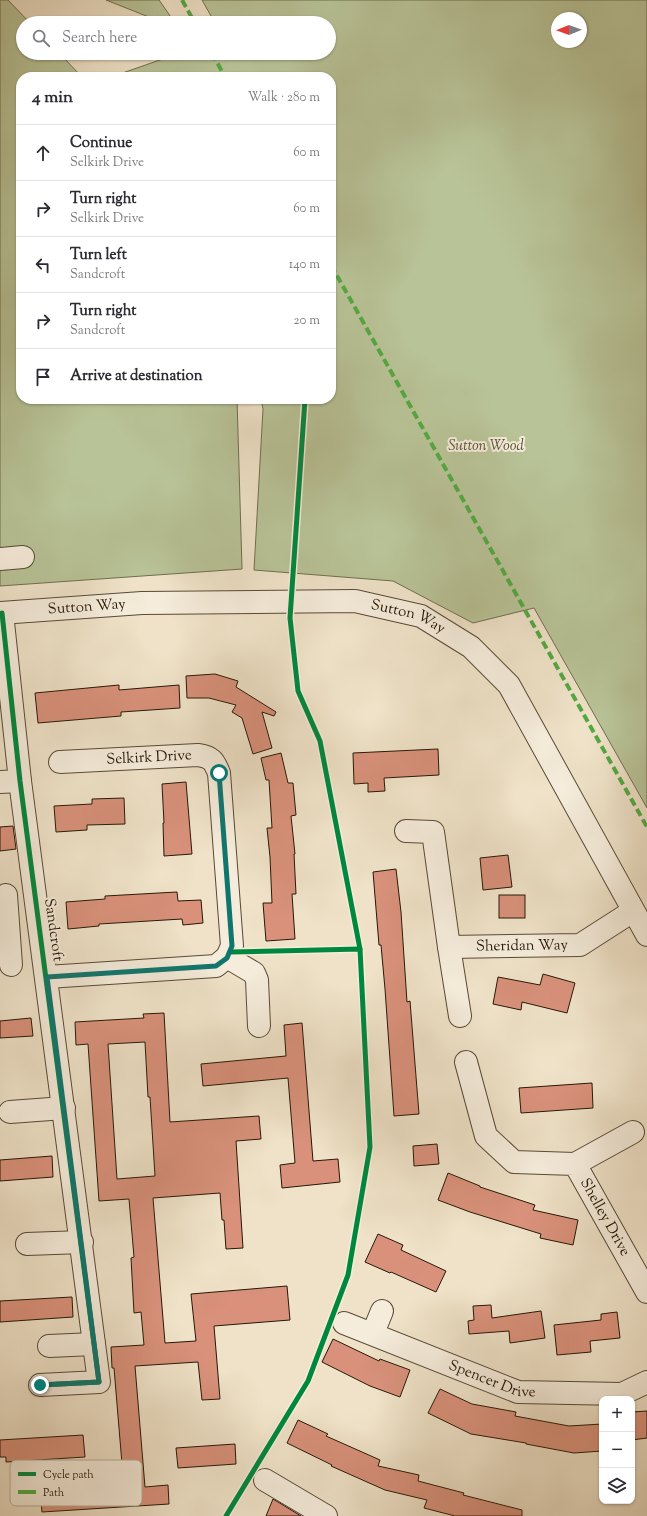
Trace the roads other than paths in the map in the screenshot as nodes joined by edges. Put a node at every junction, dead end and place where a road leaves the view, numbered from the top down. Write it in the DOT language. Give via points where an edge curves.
graph roads {
  1 [pos="24,557"];
  2 [pos="0,559"];
  3 [pos="1,613"];
  4 [pos="60,762"];
  5 [pos="10,782"];
  6 [pos="406,831"];
  7 [pos="6,895"];
  8 [pos="633,911"];
  9 [pos="647,936"];
  10 [pos="450,947"];
  11 [pos="227,958"];
  12 [pos="5,966"];
  13 [pos="46,970"];
  14 [pos="460,1016"];
  15 [pos="259,1026"];
  16 [pos="466,1062"];
  17 [pos="64,1108"];
  18 [pos="10,1112"];
  19 [pos="633,1132"];
  20 [pos="575,1164"];
  21 [pos="82,1242"];
  22 [pos="27,1244"];
  23 [pos="647,1292"];
  24 [pos="382,1311"];
  25 [pos="344,1323"];
  26 [pos="373,1333"];
  27 [pos="94,1344"];
  28 [pos="49,1346"];
  29 [pos="647,1382"];
  30 [pos="40,1385"];
  31 [pos="265,1480"];
  32 [pos="326,1516"];
  1 -- 2 [label="street"];
  3 -- 5 [label="street, Sandcroft"];
  3 -- 8 [label="street, Sutton Way" via="142,603 354,601 421,616 472,647 509,685"];
  4 -- 11 [label="street, Selkirk Drive" via="198,755 208,757 215,763 219,773 232,946"];
  5 -- 13 [label="street, Sandcroft"];
  6 -- 10 [label="street" via="432,832"];
  7 -- 12 [label="street"];
  8 -- 9 [label="street, Sutton Way"];
  8 -- 10 [label="street, Sheridan Way" via="580,945"];
  10 -- 14 [label="street"];
  11 -- 13 [label="street" via="216,966"];
  11 -- 15 [label="street" via="254,973 257,980"];
  12 -- 13 [label="street"];
  13 -- 17 [label="street, Sandcroft"];
  16 -- 20 [label="street, Shelley Drive" via="486,1136 514,1162"];
  17 -- 18 [label="street"];
  17 -- 21 [label="street, Sandcroft"];
  19 -- 20 [label="street, Shelley Drive"];
  20 -- 23 [label="street, Shelley Drive"];
  21 -- 22 [label="street"];
  21 -- 27 [label="street, Sandcroft"];
  24 -- 26 [label="street"];
  25 -- 26 [label="street, Spencer Drive"];
  26 -- 29 [label="street, Spencer Drive" via="518,1392 622,1394"];
  27 -- 28 [label="street"];
  27 -- 30 [label="street, Sandcroft" via="99,1382"];
  31 -- 32 [label="street"];
}
